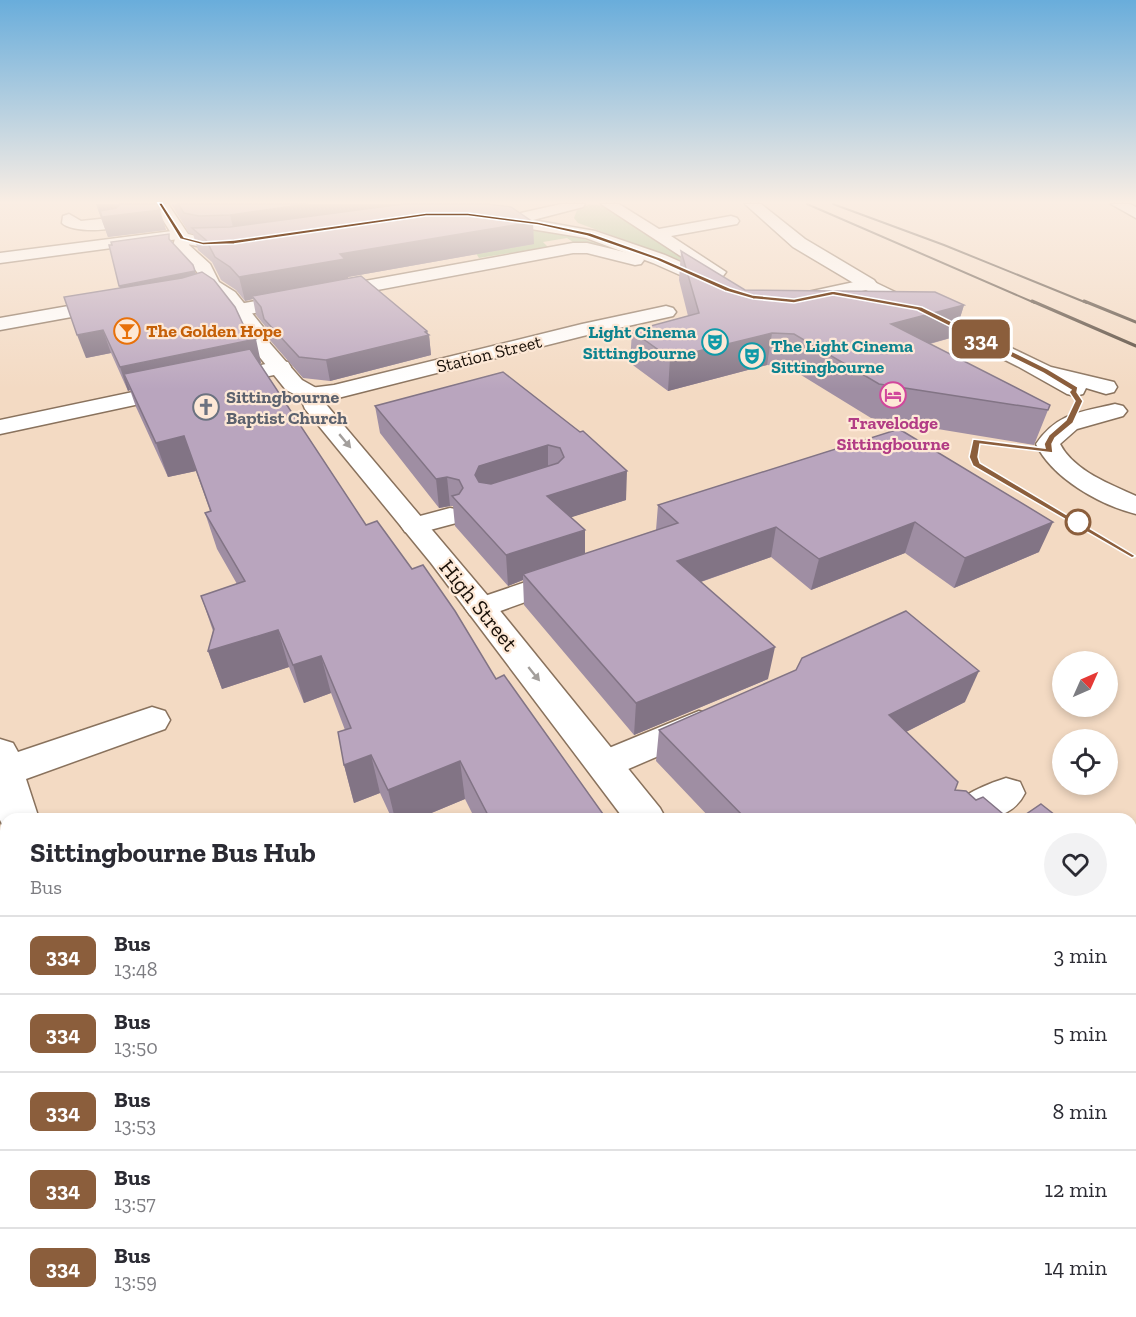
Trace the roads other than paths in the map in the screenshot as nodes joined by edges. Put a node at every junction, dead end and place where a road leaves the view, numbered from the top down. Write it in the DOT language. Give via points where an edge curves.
graph roads {
  1 [pos="200,265"];
  2 [pos="479,265"];
  3 [pos="673,265"];
  4 [pos="707,265"];
  5 [pos="837,265"];
  6 [pos="717,272"];
  7 [pos="868,284"];
  8 [pos="736,292"];
  9 [pos="833,293"];
  10 [pos="773,300"];
  11 [pos="128,302"];
  12 [pos="919,308"];
  13 [pos="239,310"];
  14 [pos="666,312"];
  15 [pos="0,324"];
  16 [pos="280,368"];
  17 [pos="1046,371"];
  18 [pos="1106,387"];
  19 [pos="310,394"];
  20 [pos="1075,404"];
  21 [pos="0,427"];
  22 [pos="1136,506"];
  23 [pos="450,516"];
  24 [pos="415,526"];
  25 [pos="593,568"];
  26 [pos="481,608"];
  27 [pos="733,709"];
  28 [pos="152,720"];
  29 [pos="2,763"];
  30 [pos="604,765"];
  31 [pos="1006,793"];
  32 [pos="17,813"];
  33 [pos="641,813"];
  34 [pos="972,813"];
  1 -- 13 [label="street" via="208,277 200,288 228,296"];
  2 -- 13 [label="street"];
  3 -- 8 [label="street"];
  4 -- 6 [label="street"];
  5 -- 7 [label="street"];
  7 -- 9 [label="street"];
  7 -- 12 [label="street"];
  9 -- 10 [label="street" via="794,301"];
  9 -- 12 [label="street"];
  11 -- 15 [label="street"];
  12 -- 17 [label="street"];
  13 -- 16 [label="street" via="253,327 257,341"];
  14 -- 19 [label="street, Station Street" via="334,392"];
  16 -- 19 [label="street" via="294,385"];
  16 -- 21 [label="street"];
  17 -- 18 [label="street"];
  17 -- 20 [label="street"];
  18 -- 20 [label="street" via="1088,385"];
  18 -- 20 [label="street" via="1124,393 1132,401 1129,408 1115,411"];
  19 -- 24 [label="street, High Street, one-way" via="313,404"];
  20 -- 22 [label="street" via="1048,444 1057,461"];
  23 -- 24 [label="street"];
  24 -- 26 [label="street, High Street"];
  25 -- 26 [label="street"];
  26 -- 30 [label="street, High Street, one-way"];
  27 -- 30 [label="street"];
  28 -- 29 [label="street"];
  29 -- 32 [label="street"];
  30 -- 33 [label="street, High Street"];
  31 -- 34 [label="street"];
}
